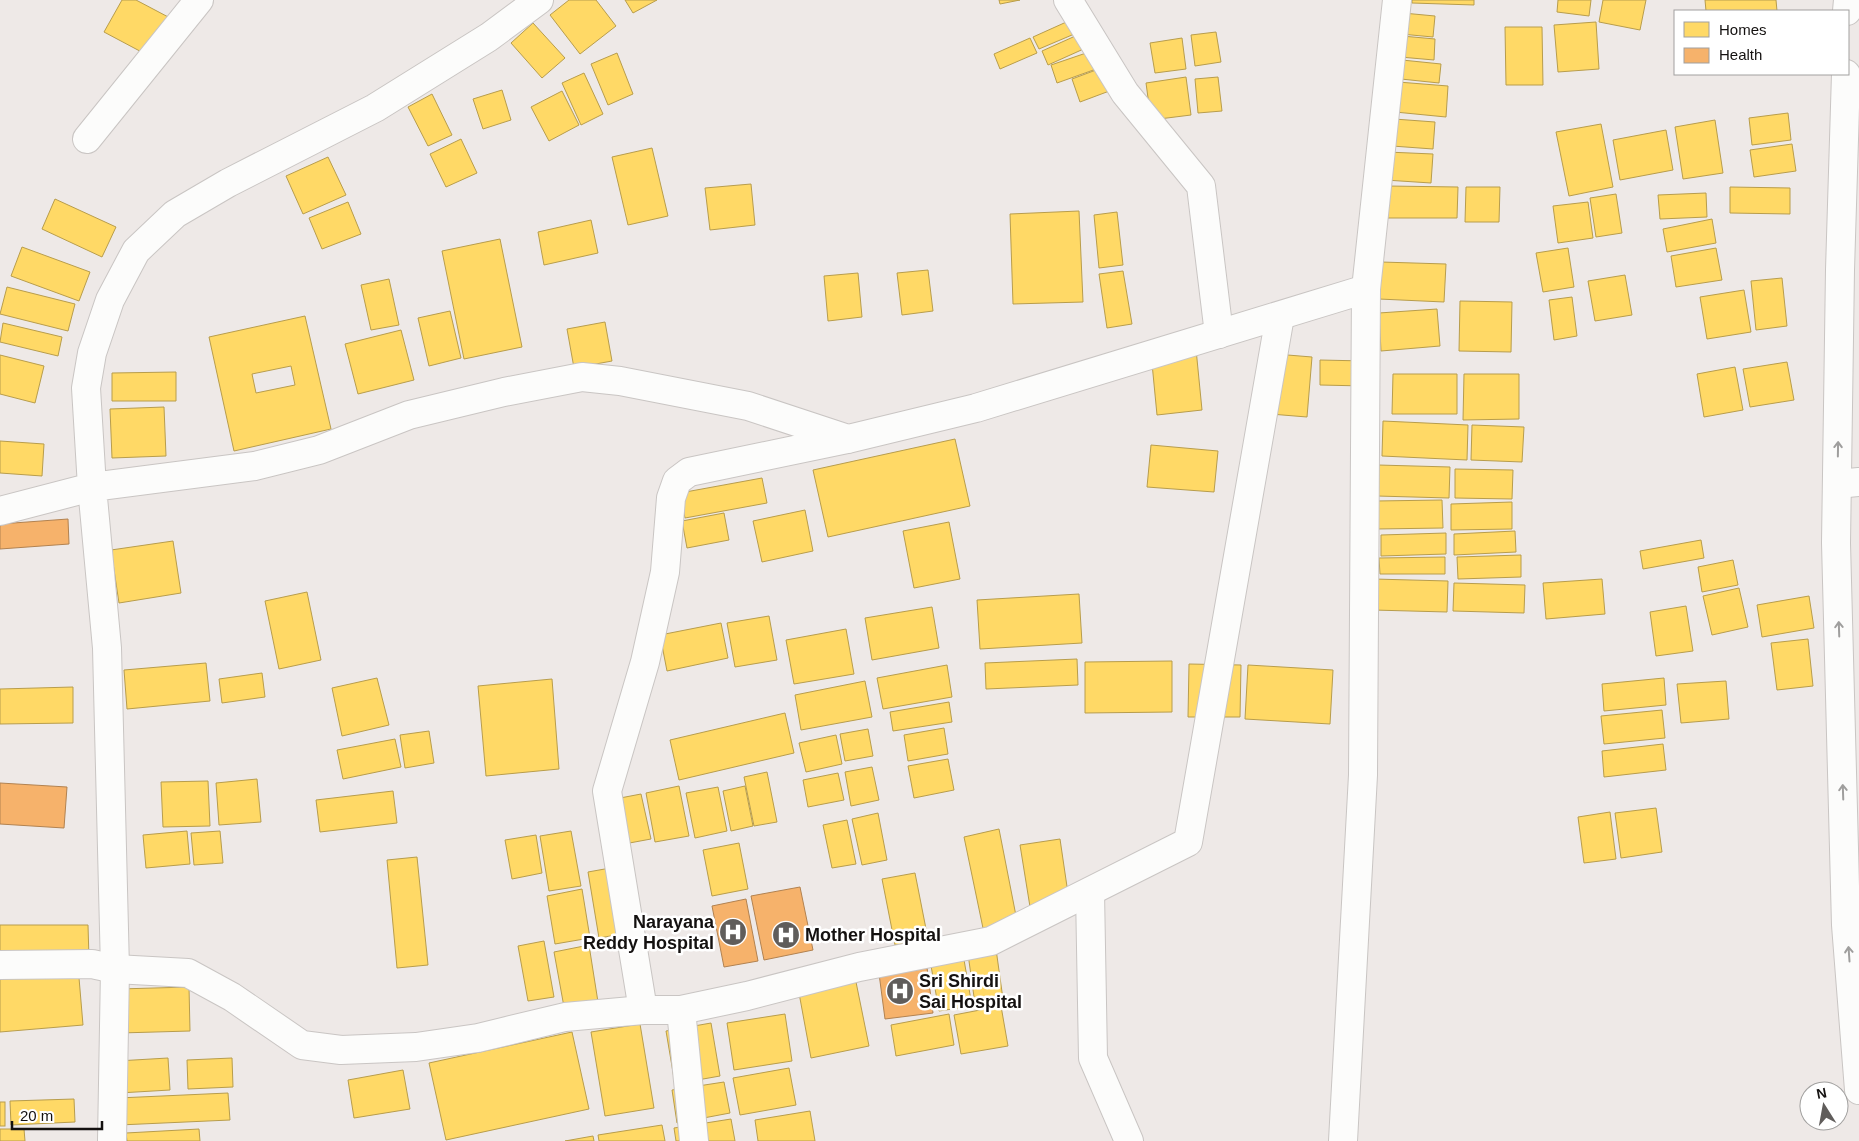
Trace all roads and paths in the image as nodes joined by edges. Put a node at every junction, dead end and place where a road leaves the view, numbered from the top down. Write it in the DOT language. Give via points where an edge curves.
graph roads {
  1 [pos="199,0"];
  2 [pos="539,0"];
  3 [pos="1068,0"];
  4 [pos="1397,0"];
  5 [pos="1846,75"];
  6 [pos="1859,133"];
  7 [pos="87,139"];
  8 [pos="1843,178"];
  9 [pos="1366,289"];
  10 [pos="1280,316"];
  11 [pos="1219,334"];
  12 [pos="848,439"];
  13 [pos="1848,483"];
  14 [pos="92,487"];
  15 [pos="0,511"];
  16 [pos="1090,892"];
  17 [pos="0,965"];
  18 [pos="115,969"];
  19 [pos="643,1010"];
  20 [pos="681,1010"];
  21 [pos="1859,1090"];
  22 [pos="112,1141"];
  23 [pos="694,1141"];
  24 [pos="1129,1141"];
  25 [pos="1343,1141"];
  1 -- 7 [label="street"];
  2 -- 14 [label="street" via="489,37 374,108 175,214 136,251 110,300 92,353 86,388"];
  3 -- 11 [label="street" via="1125,93 1201,186"];
  4 -- 9 [label="street"];
  5 -- 8 [label="street"];
  6 -- 8 [label="street"];
  13 -- 8 [label="street, one-way"];
  9 -- 10 [label="street"];
  9 -- 25 [label="street" via="1363,775"];
  10 -- 11 [label="street"];
  10 -- 16 [label="street" via="1188,842"];
  11 -- 12 [label="street" via="976,408"];
  12 -- 14 [label="street" via="748,406 620,380 582,377 409,415 319,450 255,466"];
  12 -- 19 [label="street" via="689,472 676,481 671,498 665,572 645,662 607,791"];
  21 -- 13 [label="street, one-way" via="1846,925 1836,543"];
  14 -- 15 [label="street"];
  14 -- 18 [label="street" via="106,648"];
  16 -- 20 [label="street" via="991,941 859,966"];
  16 -- 24 [label="street" via="1093,1058"];
  17 -- 18 [label="street" via="92,964"];
  18 -- 19 [label="street" via="188,973 232,996 302,1045 341,1050 416,1047 478,1038 564,1017"];
  18 -- 22 [label="street"];
  19 -- 20 [label="street"];
  20 -- 23 [label="street"];
}
